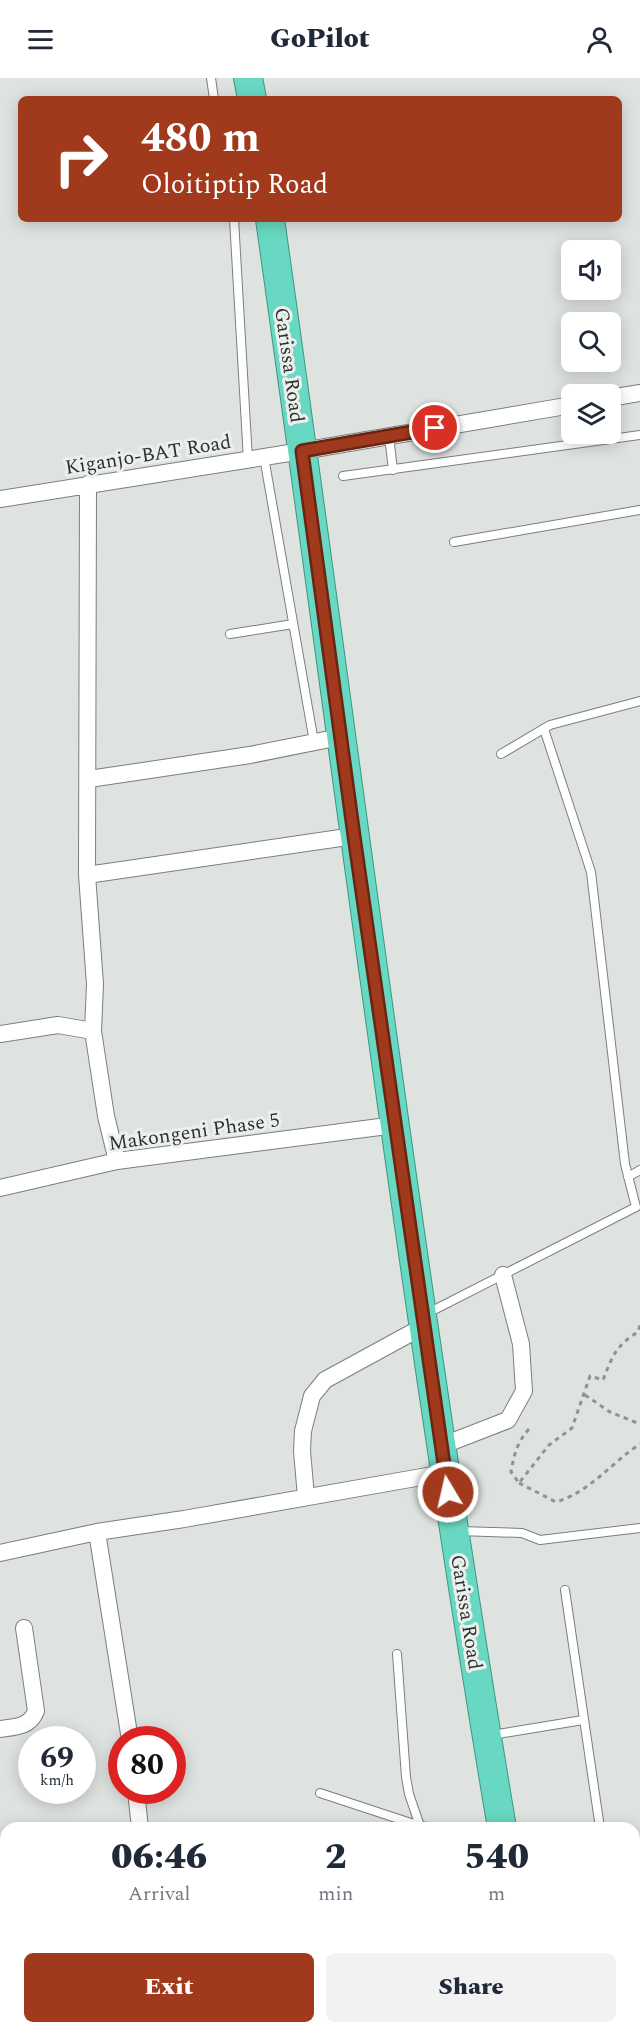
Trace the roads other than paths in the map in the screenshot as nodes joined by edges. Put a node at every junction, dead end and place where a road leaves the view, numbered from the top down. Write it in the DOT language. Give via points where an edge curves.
graph roads {
  1 [pos="211,78"];
  2 [pos="249,78"];
  3 [pos="214,96"];
  4 [pos="252,96"];
  5 [pos="234,222"];
  6 [pos="270,222"];
  7 [pos="640,393"];
  8 [pos="621,396"];
  9 [pos="561,407"];
  10 [pos="640,435"];
  11 [pos="389,436"];
  12 [pos="302,451"];
  13 [pos="256,458"];
  14 [pos="393,470"];
  15 [pos="343,476"];
  16 [pos="88,484"];
  17 [pos="0,499"];
  18 [pos="640,510"];
  19 [pos="454,542"];
  20 [pos="293,624"];
  21 [pos="230,634"];
  22 [pos="640,701"];
  23 [pos="544,729"];
  24 [pos="327,740"];
  25 [pos="501,754"];
  26 [pos="89,779"];
  27 [pos="354,836"];
  28 [pos="87,875"];
  29 [pos="93,1031"];
  30 [pos="0,1034"];
  31 [pos="395,1125"];
  32 [pos="117,1161"];
  33 [pos="640,1170"];
  34 [pos="628,1177"];
  35 [pos="0,1188"];
  36 [pos="503,1275"];
  37 [pos="424,1321"];
  38 [pos="443,1459"];
  39 [pos="306,1497"];
  40 [pos="640,1528"];
  41 [pos="454,1531"];
  42 [pos="97,1532"];
  43 [pos="0,1553"];
  44 [pos="565,1590"];
  45 [pos="24,1628"];
  46 [pos="397,1654"];
  47 [pos="583,1720"];
  48 [pos="128,1726"];
  49 [pos="0,1729"];
  50 [pos="486,1736"];
  51 [pos="320,1793"];
  52 [pos="137,1804"];
  53 [pos="139,1822"];
  54 [pos="408,1822"];
  55 [pos="419,1822"];
  56 [pos="501,1822"];
  57 [pos="599,1822"];
  1 -- 3 [label="lane"];
  2 -- 4 [label="highway"];
  5 -- 13 [label="lane"];
  6 -- 12 [label="highway, Garissa Road"];
  7 -- 8 [label="street"];
  9 -- 11 [label="street, Kiganjo-BAT Road"];
  10 -- 14 [label="lane"];
  11 -- 12 [label="street, Kiganjo-BAT Road"];
  11 -- 14 [label="lane"];
  12 -- 13 [label="street, Kiganjo-BAT Road"];
  12 -- 24 [label="highway, Garissa Road"];
  13 -- 16 [label="street, Kiganjo-BAT Road"];
  13 -- 20 [label="lane"];
  14 -- 15 [label="lane"];
  16 -- 17 [label="street, Kiganjo-BAT Road"];
  16 -- 26 [label="street"];
  18 -- 19 [label="lane"];
  20 -- 21 [label="lane"];
  20 -- 24 [label="lane"];
  22 -- 23 [label="lane"];
  23 -- 25 [label="lane"];
  23 -- 34 [label="lane" via="591,872"];
  24 -- 26 [label="street" via="250,756"];
  24 -- 27 [label="highway, Garissa Road"];
  26 -- 28 [label="street"];
  27 -- 28 [label="street"];
  27 -- 31 [label="highway, Garissa Road"];
  28 -- 29 [label="street" via="96,992"];
  29 -- 30 [label="street" via="58,1025"];
  29 -- 32 [label="street"];
  31 -- 32 [label="street, Makongeni Phase 5"];
  31 -- 37 [label="highway, Garissa Road"];
  32 -- 35 [label="street, Makongeni Phase 5"];
  33 -- 34 [label="lane"];
  34 -- 36 [label="lane" via="636,1207"];
  36 -- 37 [label="lane"];
  36 -- 38 [label="street" via="521,1344 524,1391 508,1420"];
  37 -- 38 [label="highway, Garissa Road"];
  37 -- 39 [label="street" via="325,1380 312,1396 303,1431"];
  38 -- 39 [label="street"];
  38 -- 41 [label="highway, Garissa Road"];
  39 -- 42 [label="street"];
  40 -- 41 [label="lane" via="540,1540 522,1533"];
  41 -- 50 [label="highway, Garissa Road"];
  42 -- 43 [label="street"];
  42 -- 48 [label="street"];
  44 -- 47 [label="lane"];
  45 -- 49 [label="street" via="36,1711 27,1724"];
  46 -- 55 [label="lane" via="406,1777"];
  47 -- 50 [label="lane"];
  47 -- 57 [label="lane"];
  50 -- 56 [label="highway, Garissa Road"];
  51 -- 54 [label="lane"];
  52 -- 53 [label="street"];
}
